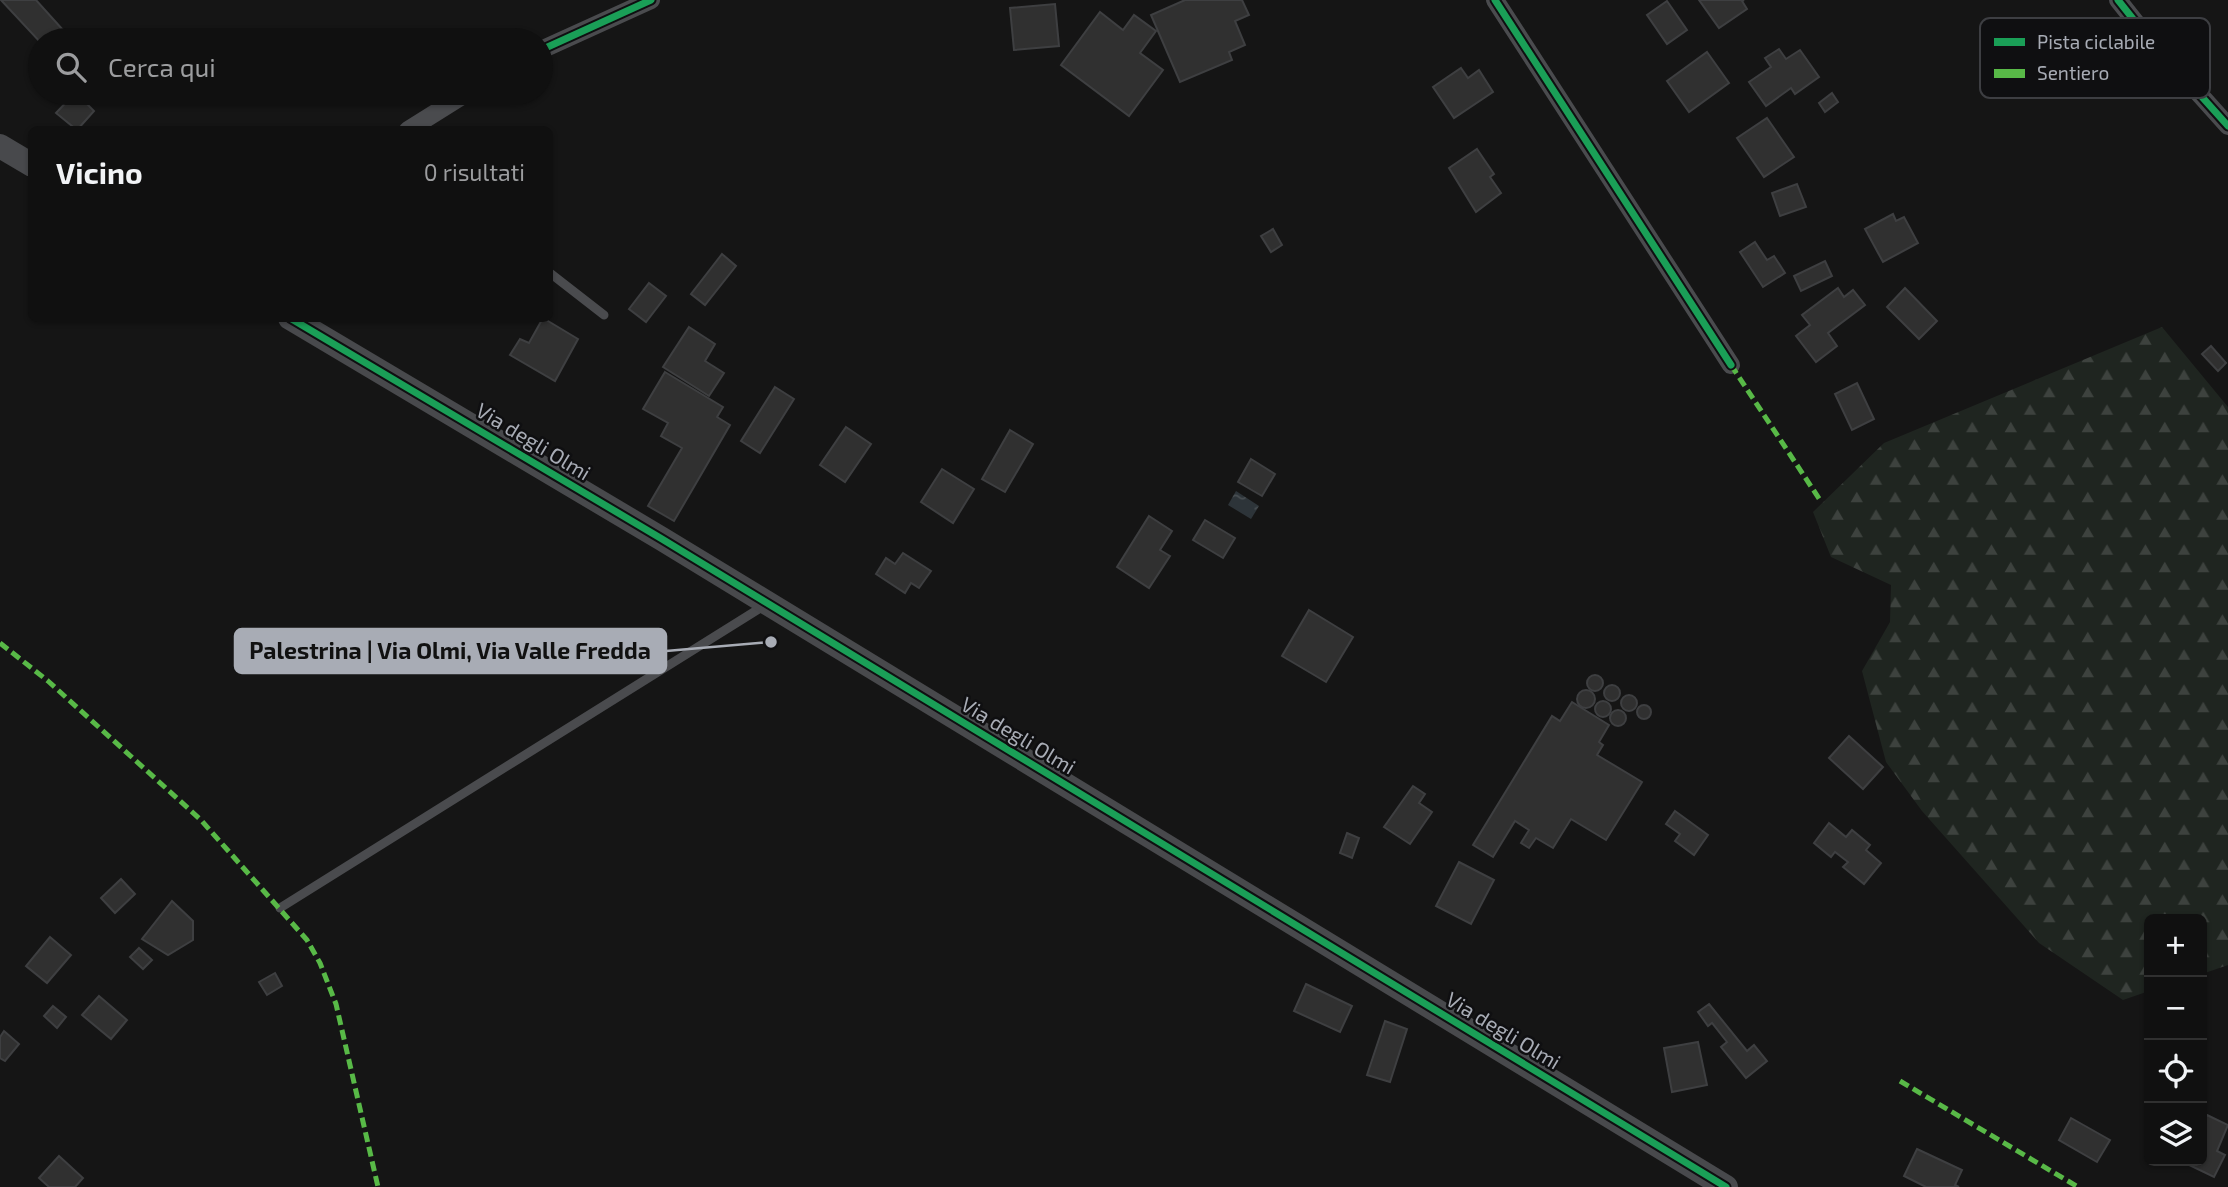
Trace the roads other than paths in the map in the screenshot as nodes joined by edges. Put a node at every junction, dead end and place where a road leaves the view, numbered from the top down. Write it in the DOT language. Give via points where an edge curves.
graph roads {
  1 [pos="651,0"];
  2 [pos="1495,0"];
  3 [pos="2118,0"];
  4 [pos="2132,18"];
  5 [pos="553,45"];
  6 [pos="2203,98"];
  7 [pos="448,105"];
  8 [pos="414,126"];
  9 [pos="2228,126"];
  10 [pos="0,146"];
  11 [pos="28,163"];
  12 [pos="553,275"];
  13 [pos="604,315"];
  14 [pos="297,322"];
  15 [pos="1731,365"];
  16 [pos="767,603"];
  17 [pos="280,908"];
  18 [pos="1726,1187"];
  1 -- 5 [label="street"];
  2 -- 15 [label="street"];
  3 -- 4 [label="street"];
  6 -- 9 [label="street"];
  7 -- 8 [label="street"];
  10 -- 11 [label="street"];
  12 -- 13 [label="lane"];
  14 -- 16 [label="street, Via degli Olmi"];
  16 -- 17 [label="lane"];
  16 -- 18 [label="street, Via degli Olmi"];
}
